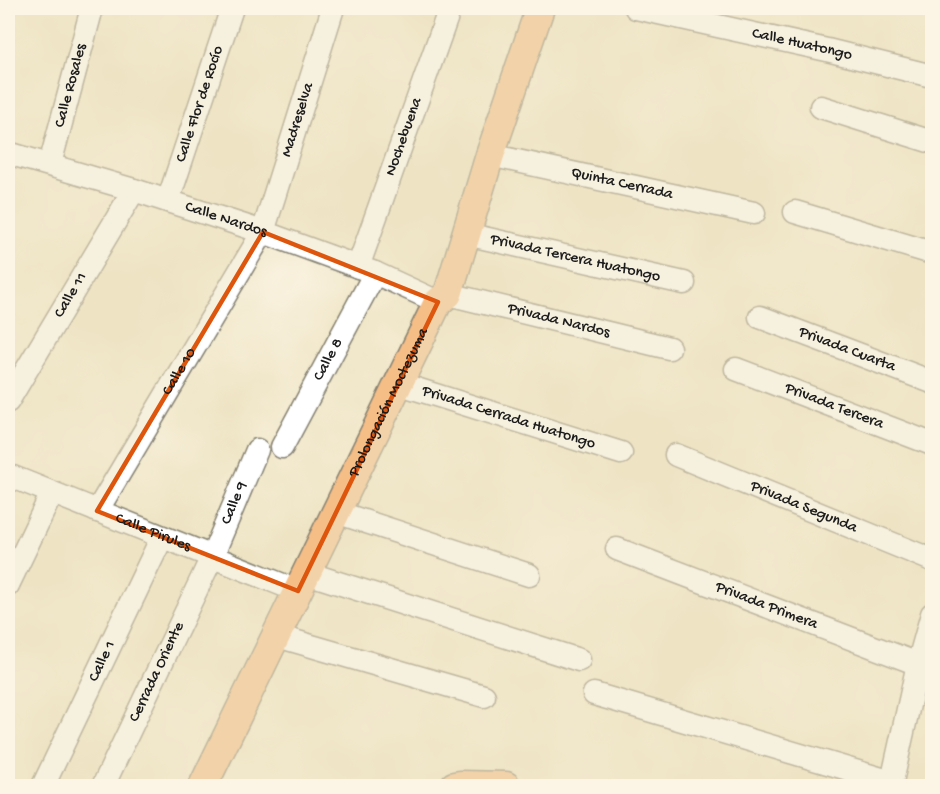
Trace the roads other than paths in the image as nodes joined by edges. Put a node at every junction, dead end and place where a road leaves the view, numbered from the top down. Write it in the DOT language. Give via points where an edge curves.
graph roads {
  1 [pos="93,8"];
  2 [pos="231,8"];
  3 [pos="333,8"];
  4 [pos="450,8"];
  5 [pos="540,8"];
  6 [pos="636,8"];
  7 [pos="933,76"];
  8 [pos="821,107"];
  9 [pos="933,142"];
  10 [pos="8,153"];
  11 [pos="490,155"];
  12 [pos="50,165"];
  13 [pos="134,190"];
  14 [pos="168,201"];
  15 [pos="795,212"];
  16 [pos="754,213"];
  17 [pos="263,232"];
  18 [pos="466,234"];
  19 [pos="933,253"];
  20 [pos="367,270"];
  21 [pos="684,283"];
  22 [pos="443,298"];
  23 [pos="760,317"];
  24 [pos="669,348"];
  25 [pos="736,369"];
  26 [pos="933,382"];
  27 [pos="398,383"];
  28 [pos="8,401"];
  29 [pos="933,444"];
  30 [pos="282,447"];
  31 [pos="257,450"];
  32 [pos="621,453"];
  33 [pos="676,455"];
  34 [pos="8,475"];
  35 [pos="51,493"];
  36 [pos="97,511"];
  37 [pos="336,512"];
  38 [pos="162,537"];
  39 [pos="617,549"];
  40 [pos="212,557"];
  41 [pos="933,560"];
  42 [pos="529,575"];
  43 [pos="303,582"];
  44 [pos="8,585"];
  45 [pos="930,627"];
  46 [pos="277,636"];
  47 [pos="579,660"];
  48 [pos="918,664"];
  49 [pos="594,694"];
  50 [pos="484,696"];
  51 [pos="891,784"];
  52 [pos="43,786"];
  53 [pos="103,786"];
  54 [pos="203,786"];
  55 [pos="454,786"];
  56 [pos="506,786"];
  1 -- 12 [label="street, Calle Rosales"];
  2 -- 14 [label="street, Calle Flor de Rocío"];
  3 -- 17 [label="street, Madreselva"];
  4 -- 20 [label="street, Nochebuena"];
  5 -- 11 [label="main road, Prolongación Moctezuma"];
  6 -- 7 [label="street, Calle Huatongo"];
  8 -- 9 [label="street"];
  10 -- 12 [label="street, Calle Nardos"];
  11 -- 16 [label="street, Quinta Cerrada"];
  11 -- 18 [label="main road, Prolongación Moctezuma"];
  12 -- 13 [label="street, Calle Nardos"];
  13 -- 14 [label="street, Calle Nardos"];
  13 -- 28 [label="street, Calle 11"];
  14 -- 17 [label="street, Calle Nardos"];
  15 -- 19 [label="street"];
  17 -- 20 [label="street, Calle Nardos"];
  17 -- 36 [label="street, Calle 10"];
  18 -- 21 [label="street, Privada Tercera Huatongo"];
  18 -- 22 [label="main road, Prolongación Moctezuma"];
  20 -- 22 [label="street, Calle Nardos"];
  20 -- 30 [label="street, Calle 8"];
  22 -- 24 [label="street, Privada Nardos"];
  22 -- 27 [label="main road, Prolongación Moctezuma"];
  23 -- 26 [label="street, Privada Cuarta"];
  25 -- 29 [label="street, Privada Tercera"];
  27 -- 32 [label="street, Privada Cerrada Huatongo"];
  27 -- 37 [label="main road, Prolongación Moctezuma"];
  31 -- 40 [label="street, Calle 9"];
  33 -- 41 [label="street, Privada Segunda"];
  34 -- 35 [label="street, Calle Pirules"];
  35 -- 36 [label="street, Calle Pirules"];
  35 -- 44 [label="street"];
  36 -- 38 [label="street, Calle Pirules"];
  37 -- 42 [label="street"];
  37 -- 43 [label="main road, Prolongación Moctezuma"];
  38 -- 40 [label="street, Calle Pirules"];
  38 -- 52 [label="street, Calle 1"];
  39 -- 48 [label="street, Privada Primera"];
  40 -- 43 [label="street, Calle Pirules"];
  40 -- 53 [label="street, Cerrada Oriente"];
  43 -- 46 [label="main road, Prolongación Moctezuma"];
  43 -- 47 [label="street, Calle Pirules"];
  45 -- 48 [label="street"];
  46 -- 50 [label="street"];
  46 -- 54 [label="main road, Prolongación Moctezuma"];
  48 -- 51 [label="street"];
  49 -- 51 [label="street"];
  55 -- 56 [label="main road"];
}
